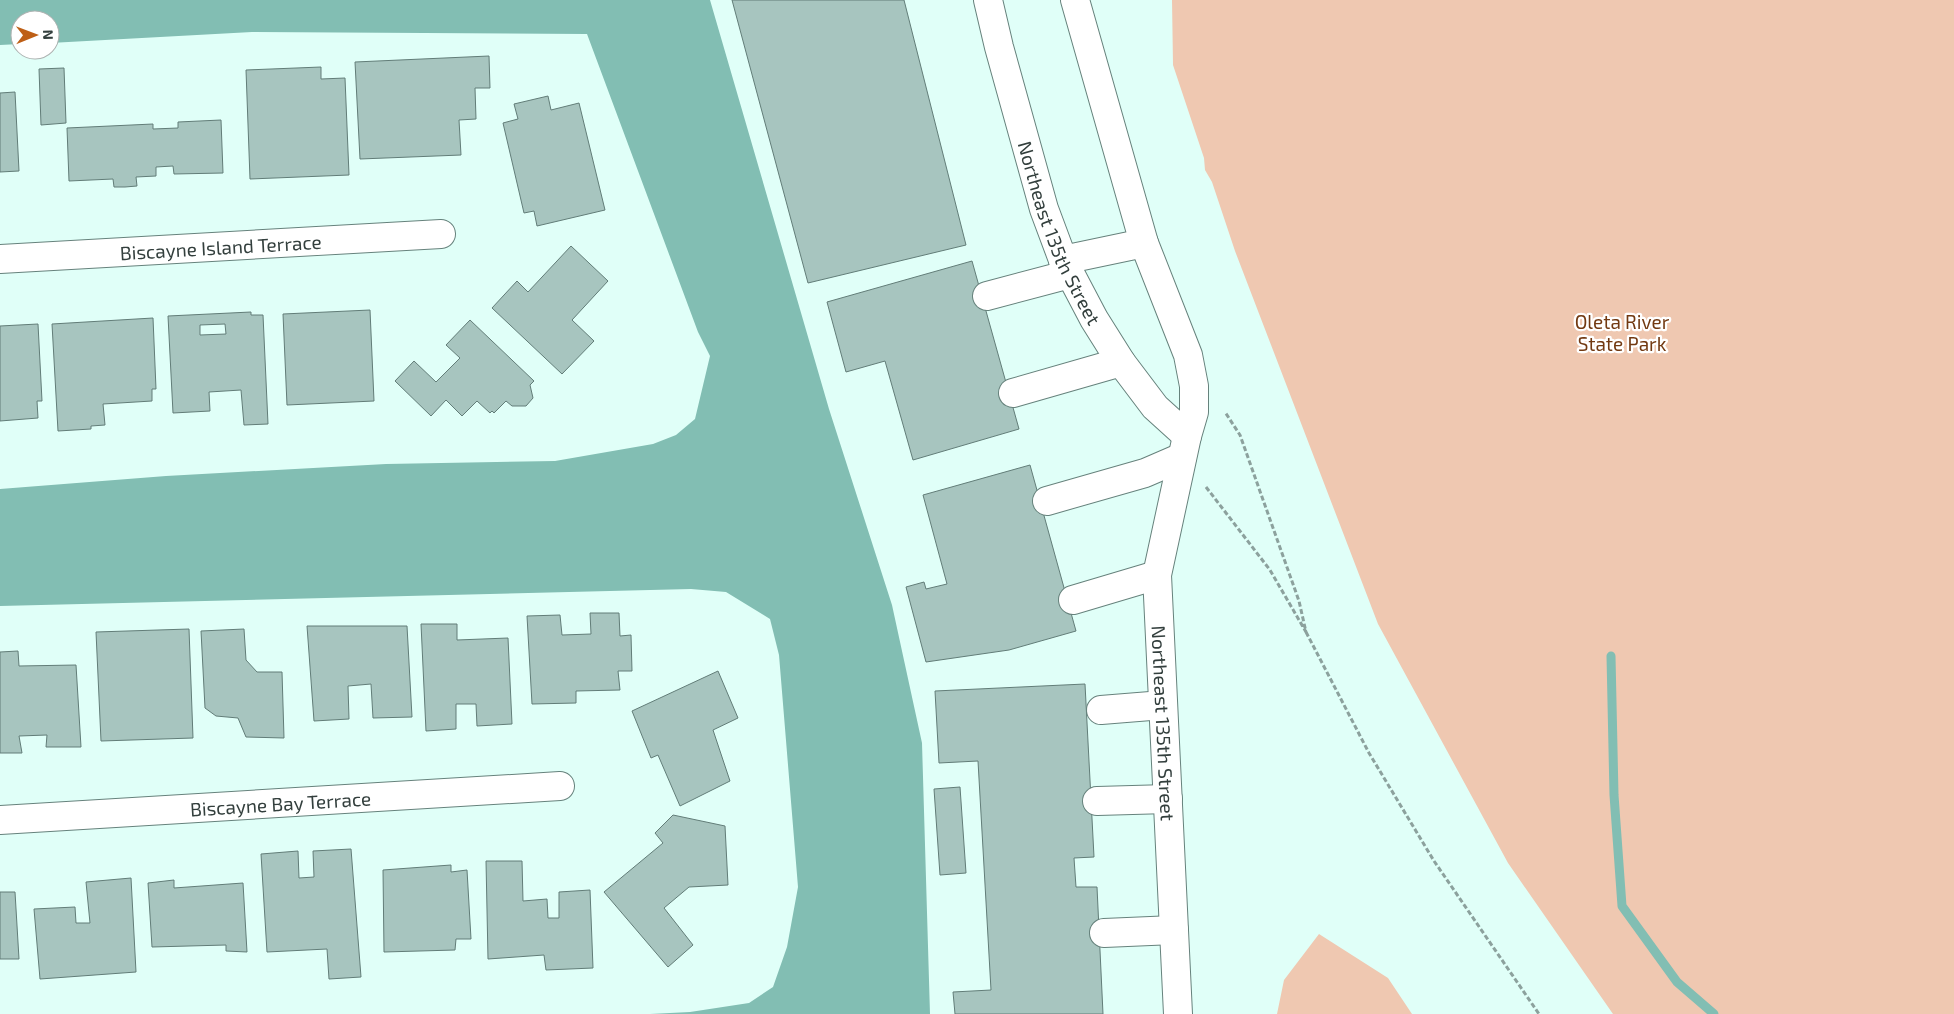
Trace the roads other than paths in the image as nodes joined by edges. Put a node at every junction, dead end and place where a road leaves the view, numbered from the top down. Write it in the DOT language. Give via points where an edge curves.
graph roads {
  1 [pos="988,0"];
  2 [pos="1075,0"];
  3 [pos="441,234"];
  4 [pos="1144,244"];
  5 [pos="0,258"];
  6 [pos="1067,267"];
  7 [pos="987,296"];
  8 [pos="1121,362"];
  9 [pos="1013,393"];
  10 [pos="1184,447"];
  11 [pos="1047,501"];
  12 [pos="1158,575"];
  13 [pos="1073,600"];
  14 [pos="1163,704"];
  15 [pos="1101,710"];
  16 [pos="560,786"];
  17 [pos="1168,799"];
  18 [pos="1097,802"];
  19 [pos="0,820"];
  20 [pos="1174,930"];
  21 [pos="1104,933"];
  22 [pos="1178,1014"];
  1 -- 6 [label="street, Northeast 135th Street" via="998,47 1044,209"];
  2 -- 4 [label="street, Northeast 135th Street"];
  3 -- 5 [label="street, Biscayne Island Terrace"];
  4 -- 6 [label="street"];
  4 -- 10 [label="street, Northeast 135th Street" via="1188,355 1194,386 1194,412"];
  6 -- 7 [label="street"];
  6 -- 8 [label="street, Northeast 135th Street"];
  8 -- 9 [label="street"];
  8 -- 10 [label="street, Northeast 135th Street"];
  10 -- 11 [label="street" via="1145,473"];
  10 -- 12 [label="street, Northeast 135th Street"];
  12 -- 13 [label="street"];
  12 -- 14 [label="street, Northeast 135th Street"];
  14 -- 15 [label="street"];
  14 -- 17 [label="street, Northeast 135th Street"];
  16 -- 19 [label="street, Biscayne Bay Terrace"];
  17 -- 18 [label="street"];
  17 -- 20 [label="street, Northeast 135th Street"];
  20 -- 21 [label="street"];
  20 -- 22 [label="street, Northeast 135th Street"];
}
